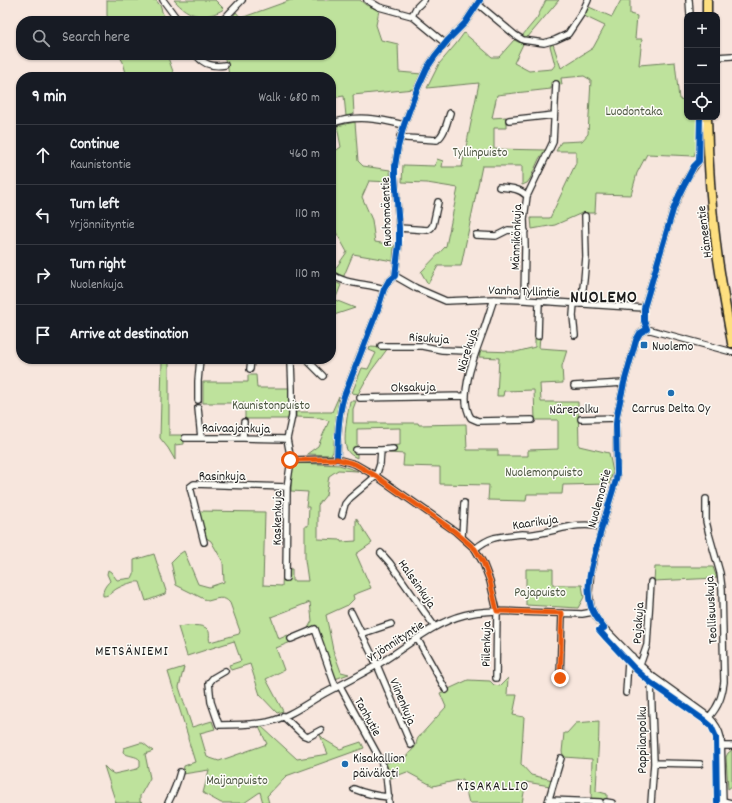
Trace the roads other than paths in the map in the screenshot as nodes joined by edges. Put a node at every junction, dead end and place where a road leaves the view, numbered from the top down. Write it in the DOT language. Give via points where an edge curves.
graph roads {
  1 [pos="163,0"];
  2 [pos="242,0"];
  3 [pos="367,0"];
  4 [pos="424,0"];
  5 [pos="588,0"];
  6 [pos="689,0"];
  7 [pos="707,0"];
  8 [pos="479,2"];
  9 [pos="690,12"];
  10 [pos="707,12"];
  11 [pos="174,16"];
  12 [pos="225,16"];
  13 [pos="412,16"];
  14 [pos="446,44"];
  15 [pos="732,56"];
  16 [pos="720,57"];
  17 [pos="200,60"];
  18 [pos="225,64"];
  19 [pos="556,84"];
  20 [pos="450,113"];
  21 [pos="554,115"];
  22 [pos="509,120"];
  23 [pos="707,120"];
  24 [pos="336,122"];
  25 [pos="404,125"];
  26 [pos="400,136"];
  27 [pos="699,161"];
  28 [pos="498,187"];
  29 [pos="527,196"];
  30 [pos="438,202"];
  31 [pos="585,216"];
  32 [pos="399,228"];
  33 [pos="525,231"];
  34 [pos="476,235"];
  35 [pos="395,276"];
  36 [pos="336,277"];
  37 [pos="384,288"];
  38 [pos="494,300"];
  39 [pos="524,300"];
  40 [pos="539,301"];
  41 [pos="574,303"];
  42 [pos="581,304"];
  43 [pos="644,308"];
  44 [pos="647,329"];
  45 [pos="575,335"];
  46 [pos="538,336"];
  47 [pos="732,343"];
  48 [pos="381,346"];
  49 [pos="476,352"];
  50 [pos="732,352"];
  51 [pos="200,364"];
  52 [pos="250,364"];
  53 [pos="290,364"];
  54 [pos="311,364"];
  55 [pos="250,369"];
  56 [pos="323,376"];
  57 [pos="624,383"];
  58 [pos="574,386"];
  59 [pos="466,396"];
  60 [pos="360,398"];
  61 [pos="198,400"];
  62 [pos="198,408"];
  63 [pos="617,418"];
  64 [pos="581,419"];
  65 [pos="532,420"];
  66 [pos="244,422"];
  67 [pos="185,438"];
  68 [pos="201,438"];
  69 [pos="243,438"];
  70 [pos="287,439"];
  71 [pos="393,449"];
  72 [pos="356,450"];
  73 [pos="381,450"];
  74 [pos="337,459"];
  75 [pos="290,460"];
  76 [pos="376,476"];
  77 [pos="287,487"];
  78 [pos="706,499"];
  79 [pos="464,503"];
  80 [pos="342,515"];
  81 [pos="602,527"];
  82 [pos="462,536"];
  83 [pos="204,542"];
  84 [pos="475,549"];
  85 [pos="381,553"];
  86 [pos="286,578"];
  87 [pos="651,582"];
  88 [pos="497,611"];
  89 [pos="350,612"];
  90 [pos="593,612"];
  91 [pos="562,613"];
  92 [pos="391,624"];
  93 [pos="434,627"];
  94 [pos="361,634"];
  95 [pos="417,638"];
  96 [pos="291,639"];
  97 [pos="632,656"];
  98 [pos="377,665"];
  99 [pos="640,665"];
  100 [pos="225,671"];
  101 [pos="652,676"];
  102 [pos="496,678"];
  103 [pos="560,678"];
  104 [pos="338,687"];
  105 [pos="446,690"];
  106 [pos="626,693"];
  107 [pos="283,716"];
  108 [pos="709,717"];
  109 [pos="321,730"];
  110 [pos="411,745"];
  111 [pos="721,746"];
  112 [pos="732,746"];
  113 [pos="561,758"];
  114 [pos="654,763"];
  115 [pos="700,764"];
  116 [pos="180,772"];
  117 [pos="354,789"];
  118 [pos="389,800"];
  119 [pos="548,802"];
  120 [pos="606,802"];
  121 [pos="723,802"];
  122 [pos="168,803"];
  123 [pos="650,803"];
  124 [pos="731,803"];
  1 -- 11 [label="street"];
  2 -- 12 [label="street"];
  3 -- 13 [label="street" via="379,7"];
  4 -- 13 [label="street"];
  5 -- 8 [label="street" via="568,34 544,43 523,40 515,35"];
  6 -- 9 [label="street"];
  7 -- 10 [label="highway"];
  8 -- 14 [label="street, Ruohomäentie"];
  13 -- 14 [label="street"];
  14 -- 25 [label="street, Ruohomäentie" via="427,68"];
  15 -- 16 [label="street"];
  17 -- 18 [label="street" via="217,66"];
  19 -- 21 [label="street, Männikönkuja"];
  20 -- 26 [label="street" via="443,133 437,140"];
  21 -- 22 [label="street"];
  21 -- 29 [label="street, Männikönkuja" via="553,142"];
  23 -- 47 [label="highway, Hämeentie" via="711,201"];
  24 -- 25 [label="street" via="358,118"];
  25 -- 26 [label="street, Ruohomäentie"];
  26 -- 32 [label="street, Ruohomäentie" via="395,176"];
  27 -- 43 [label="street" via="675,205"];
  28 -- 29 [label="street" via="523,191"];
  29 -- 33 [label="street, Männikönkuja"];
  30 -- 32 [label="street" via="433,225 428,230"];
  31 -- 42 [label="street" via="586,257"];
  32 -- 35 [label="street, Ruohomäentie"];
  33 -- 34 [label="street" via="508,230 496,236"];
  33 -- 39 [label="street, Männikönkuja"];
  35 -- 37 [label="street"];
  35 -- 38 [label="street, Vanha Tyllintie" via="446,301"];
  36 -- 37 [label="street"];
  37 -- 74 [label="street" via="342,404"];
  38 -- 39 [label="street, Vanha Tyllintie"];
  38 -- 49 [label="street, Närekuja"];
  39 -- 40 [label="street, Vanha Tyllintie"];
  40 -- 41 [label="street, Vanha Tyllintie"];
  40 -- 46 [label="street"];
  41 -- 42 [label="street, Vanha Tyllintie"];
  41 -- 45 [label="street"];
  42 -- 43 [label="street, Vanha Tyllintie"];
  43 -- 44 [label="street"];
  44 -- 50 [label="street"];
  44 -- 57 [label="street, Nuolemontie" via="638,335"];
  48 -- 49 [label="street, Risukuja" via="422,346"];
  49 -- 59 [label="street, Närekuja" via="469,372"];
  51 -- 61 [label="street"];
  52 -- 55 [label="street"];
  53 -- 70 [label="street" via="292,416"];
  54 -- 56 [label="street"];
  57 -- 58 [label="street"];
  57 -- 63 [label="street, Nuolemontie"];
  59 -- 60 [label="street, Oksakuja"];
  59 -- 65 [label="street, Närekuja" via="467,410 475,420"];
  62 -- 68 [label="street"];
  63 -- 64 [label="street, Närepolku"];
  63 -- 81 [label="street, Nuolemontie" via="617,473"];
  66 -- 69 [label="street"];
  67 -- 68 [label="street, Raivaajankuja"];
  68 -- 69 [label="street, Raivaajankuja"];
  69 -- 70 [label="street, Raivaajankuja"];
  70 -- 75 [label="street, Kaskenkuja"];
  71 -- 73 [label="street"];
  72 -- 73 [label="street"];
  73 -- 76 [label="street"];
  74 -- 75 [label="street, Piilenkuja"];
  74 -- 76 [label="street, Piilenkuja" via="355,464"];
  75 -- 77 [label="street, Kaskenkuja"];
  76 -- 80 [label="street" via="350,498"];
  76 -- 82 [label="street, Piilenkuja"];
  77 -- 83 [label="street, Rasinkuja" via="194,484 190,487"];
  77 -- 86 [label="street, Kaskenkuja"];
  78 -- 108 [label="street, Teollisuuskuja" via="706,520 722,588 724,682 719,702"];
  79 -- 82 [label="street"];
  81 -- 84 [label="street, Kaarikuja" via="584,524 493,538"];
  81 -- 90 [label="street, Nuolemontie" via="589,586"];
  82 -- 84 [label="street, Piilenkuja"];
  84 -- 88 [label="street, Piilenkuja" via="490,581"];
  85 -- 93 [label="street, Halssinkuja"];
  87 -- 99 [label="street, Pajakuja" via="647,645"];
  88 -- 91 [label="street, Yrjönniityntie"];
  88 -- 93 [label="street, Yrjönniityntie" via="464,615"];
  88 -- 102 [label="street, Piilenkuja"];
  89 -- 94 [label="street, Viinenkuja"];
  90 -- 91 [label="street, Yrjönniityntie"];
  90 -- 97 [label="street, Nuolemontie" via="604,628"];
  91 -- 103 [label="street"];
  92 -- 94 [label="street"];
  93 -- 95 [label="street, Yrjönniityntie"];
  94 -- 98 [label="street, Viinenkuja"];
  95 -- 98 [label="street, Yrjönniityntie"];
  95 -- 105 [label="street"];
  96 -- 104 [label="street, Tanhutie" via="315,629"];
  97 -- 99 [label="street, Nuolemontie"];
  97 -- 106 [label="street" via="628,662"];
  98 -- 104 [label="street, Yrjönniityntie"];
  98 -- 110 [label="street, Viinenkuja"];
  99 -- 101 [label="street, Nuolemontie"];
  100 -- 107 [label="street, Yrjönniityntie" via="209,683 211,702 220,725 269,722"];
  101 -- 108 [label="street, Nuolemontie"];
  101 -- 114 [label="street, Pappilanpolku"];
  104 -- 107 [label="street, Yrjönniityntie"];
  104 -- 118 [label="street, Tanhutie" via="381,761 386,774"];
  107 -- 109 [label="street" via="308,737"];
  108 -- 111 [label="street, Nuolemontie" via="717,727"];
  111 -- 112 [label="street"];
  111 -- 121 [label="street, Nuolemontie"];
  113 -- 119 [label="street"];
  114 -- 115 [label="street"];
  114 -- 123 [label="street, Pappilanpolku"];
  116 -- 122 [label="street"];
  117 -- 118 [label="street"];
  119 -- 120 [label="street"];
  121 -- 124 [label="street"];
}
